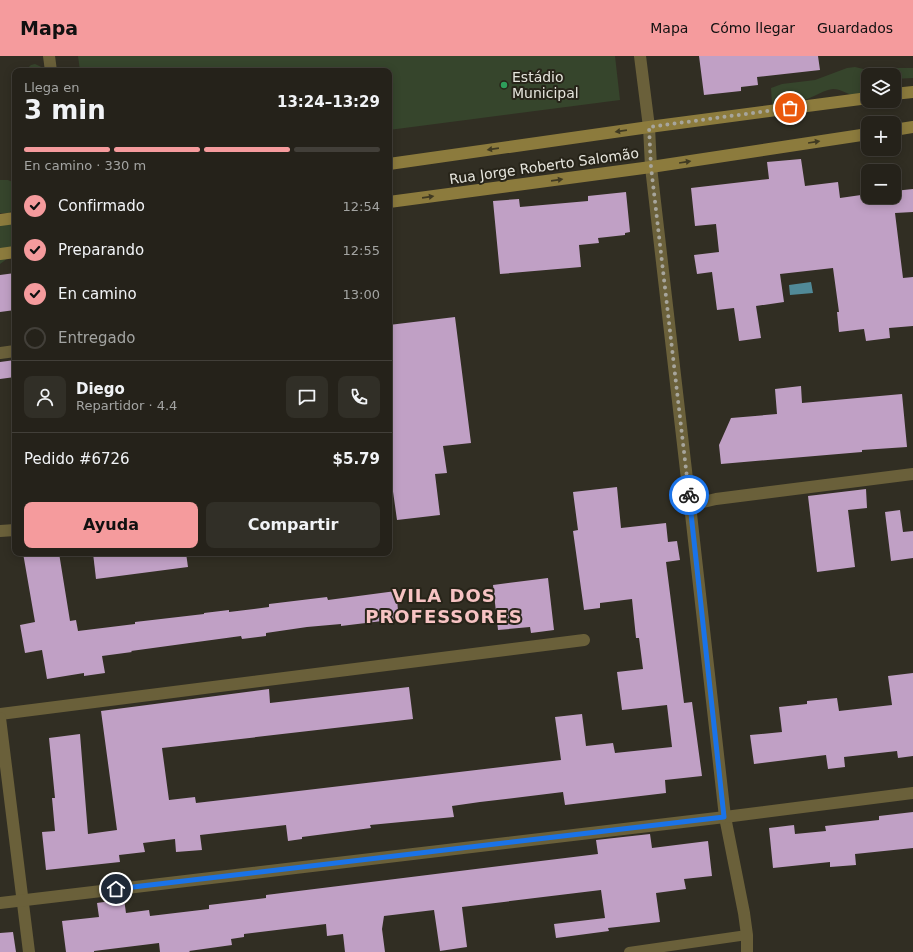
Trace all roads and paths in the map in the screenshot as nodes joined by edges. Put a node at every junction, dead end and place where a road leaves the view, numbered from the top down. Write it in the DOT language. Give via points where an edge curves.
graph roads {
  1 [pos="49,56"];
  2 [pos="640,56"];
  3 [pos="51,68"];
  4 [pos="913,92"];
  5 [pos="901,93"];
  6 [pos="861,99"];
  7 [pos="649,127"];
  8 [pos="913,127"];
  9 [pos="901,129"];
  10 [pos="861,135"];
  11 [pos="392,164"];
  12 [pos="651,167"];
  13 [pos="392,202"];
  14 [pos="12,218"];
  15 [pos="0,220"];
  16 [pos="12,252"];
  17 [pos="0,254"];
  18 [pos="12,351"];
  19 [pos="0,353"];
  20 [pos="913,474"];
  21 [pos="690,505"];
  22 [pos="12,530"];
  23 [pos="0,531"];
  24 [pos="584,640"];
  25 [pos="0,714"];
  26 [pos="0,718"];
  27 [pos="913,793"];
  28 [pos="724,817"];
  29 [pos="23,900"];
  30 [pos="0,903"];
  31 [pos="747,935"];
  32 [pos="29,952"];
  33 [pos="629,952"];
  34 [pos="747,952"];
  1 -- 3 [label="street"];
  2 -- 7 [label="street"];
  4 -- 5 [label="main road"];
  6 -- 7 [label="main road, Rua Jorge Roberto Salomão"];
  7 -- 11 [label="main road, Rua Jorge Roberto Salomão, one-way"];
  7 -- 12 [label="street"];
  8 -- 9 [label="main road"];
  12 -- 10 [label="main road, Rua Jorge Roberto Salomão, one-way"];
  13 -- 12 [label="main road, Rua Jorge Roberto Salomão, one-way"];
  12 -- 21 [label="street"];
  14 -- 15 [label="main road"];
  16 -- 17 [label="main road"];
  18 -- 19 [label="street"];
  20 -- 21 [label="street" via="716,499"];
  21 -- 28 [label="street"];
  22 -- 23 [label="street"];
  24 -- 25 [label="street"];
  26 -- 29 [label="street"];
  27 -- 28 [label="street"];
  28 -- 29 [label="street"];
  28 -- 31 [label="street"];
  29 -- 30 [label="street"];
  29 -- 32 [label="street"];
  31 -- 33 [label="lane"];
  31 -- 34 [label="street"];
}
